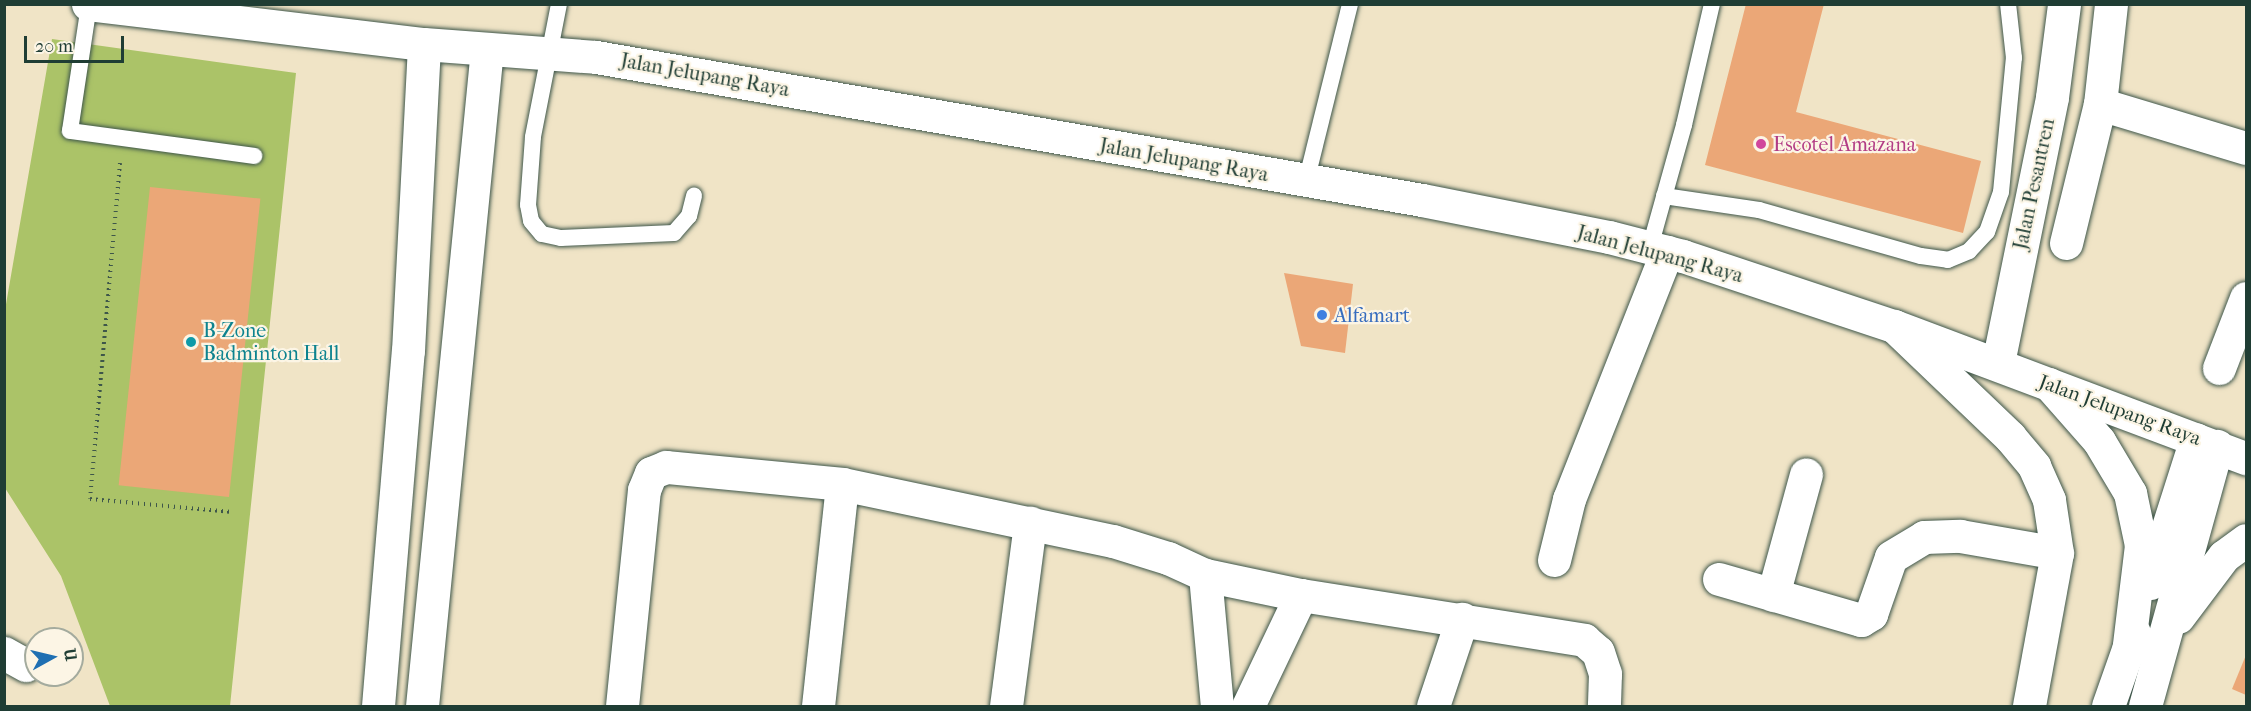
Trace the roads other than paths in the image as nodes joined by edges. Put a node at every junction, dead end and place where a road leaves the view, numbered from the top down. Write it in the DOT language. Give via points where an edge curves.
graph roads {
  1 [pos="559,4"];
  2 [pos="1350,4"];
  3 [pos="1712,4"];
  4 [pos="2008,4"];
  5 [pos="2064,4"];
  6 [pos="2111,4"];
  7 [pos="89,5"];
  8 [pos="424,45"];
  9 [pos="488,49"];
  10 [pos="549,53"];
  11 [pos="2100,104"];
  12 [pos="2247,148"];
  13 [pos="254,156"];
  14 [pos="1306,182"];
  15 [pos="694,196"];
  16 [pos="1664,196"];
  17 [pos="2066,243"];
  18 [pos="1658,250"];
  19 [pos="2247,298"];
  20 [pos="1894,326"];
  21 [pos="1998,363"];
  22 [pos="2219,368"];
  23 [pos="2049,384"];
  24 [pos="2206,442"];
  25 [pos="448,454"];
  26 [pos="2247,458"];
  27 [pos="399,466"];
  28 [pos="1806,474"];
  29 [pos="842,484"];
  30 [pos="1030,523"];
  31 [pos="2247,540"];
  32 [pos="2057,554"];
  33 [pos="1554,560"];
  34 [pos="1205,575"];
  35 [pos="1719,579"];
  36 [pos="1301,595"];
  37 [pos="1773,595"];
  38 [pos="1462,619"];
  39 [pos="2167,630"];
  40 [pos="2128,652"];
  41 [pos="378,706"];
  42 [pos="422,706"];
  43 [pos="622,706"];
  44 [pos="818,706"];
  45 [pos="1006,706"];
  46 [pos="1217,706"];
  47 [pos="1248,706"];
  48 [pos="1433,706"];
  49 [pos="1604,706"];
  50 [pos="2029,706"];
  51 [pos="2108,706"];
  52 [pos="2145,706"];
  1 -- 10 [label="lane"];
  2 -- 14 [label="lane"];
  3 -- 16 [label="lane"];
  4 -- 16 [label="lane" via="2014,58 2001,192 1987,232 1969,251 1948,260 1922,256 1759,210"];
  5 -- 21 [label="main road, Jalan Pesantren" via="2052,97"];
  6 -- 11 [label="main road"];
  7 -- 8 [label="main road, Jalan Jelupang Raya"];
  7 -- 13 [label="lane" via="70,131"];
  8 -- 9 [label="main road, Jalan Jelupang Raya"];
  8 -- 27 [label="main road"];
  9 -- 10 [label="main road, Jalan Jelupang Raya"];
  9 -- 25 [label="main road"];
  10 -- 14 [label="main road, Jalan Jelupang Raya" via="770,86"];
  10 -- 15 [label="lane" via="533,137 528,205 531,221 542,234 586,239 674,233 689,216"];
  11 -- 12 [label="main road"];
  11 -- 17 [label="main road"];
  14 -- 18 [label="main road, Jalan Jelupang Raya" via="1422,200"];
  16 -- 18 [label="lane"];
  18 -- 20 [label="main road, Jalan Jelupang Raya"];
  18 -- 33 [label="main road" via="1569,499"];
  19 -- 22 [label="main road"];
  20 -- 21 [label="main road, Jalan Jelupang Raya"];
  20 -- 32 [label="main road" via="2010,437 2034,466 2049,500"];
  21 -- 23 [label="main road, Jalan Jelupang Raya"];
  23 -- 24 [label="main road, Jalan Jelupang Raya"];
  23 -- 40 [label="main road" via="2099,441 2130,493 2141,545"];
  24 -- 26 [label="main road, Jalan Jelupang Raya"];
  24 -- 39 [label="main road"];
  24 -- 40 [label="main road"];
  25 -- 27 [label="main road"];
  25 -- 42 [label="main road"];
  27 -- 41 [label="main road"];
  28 -- 37 [label="main road"];
  29 -- 30 [label="main road"];
  29 -- 43 [label="main road" via="666,467 651,473 644,490"];
  29 -- 44 [label="main road"];
  30 -- 34 [label="main road" via="1113,541 1168,558"];
  30 -- 45 [label="main road"];
  31 -- 39 [label="main road" via="2224,556"];
  32 -- 37 [label="main road" via="1960,536 1924,537 1891,557 1871,614 1861,620"];
  32 -- 50 [label="main road"];
  34 -- 36 [label="main road"];
  34 -- 46 [label="main road"];
  35 -- 37 [label="main road"];
  36 -- 38 [label="main road"];
  36 -- 47 [label="main road"];
  38 -- 48 [label="main road"];
  38 -- 49 [label="main road" via="1584,640 1598,652 1602,663"];
  39 -- 52 [label="main road"];
  40 -- 51 [label="main road"];
}
